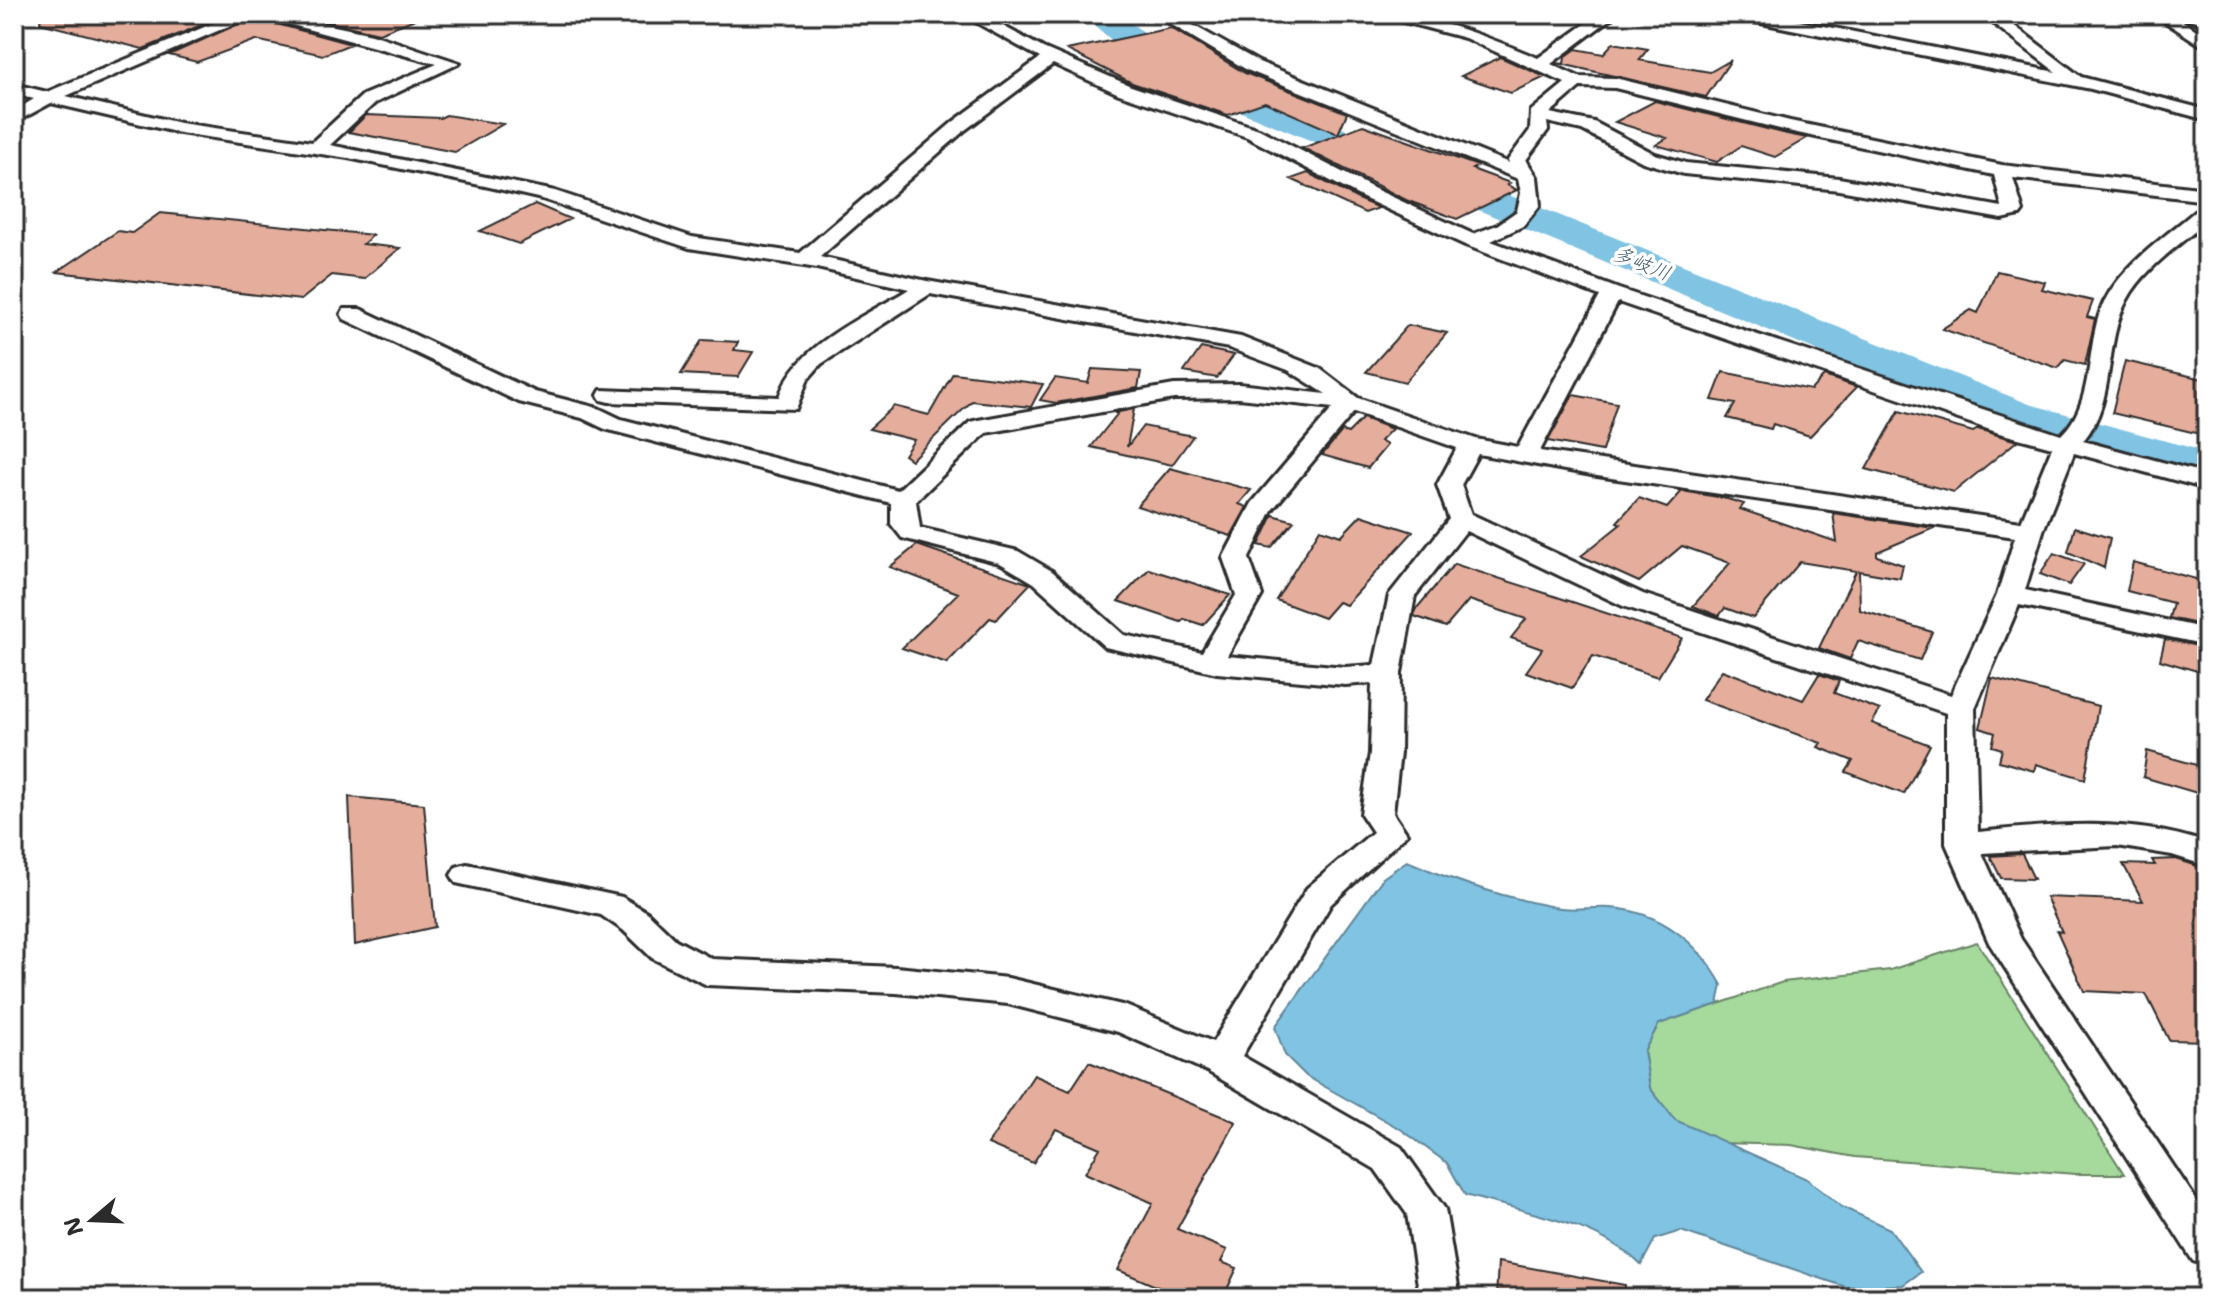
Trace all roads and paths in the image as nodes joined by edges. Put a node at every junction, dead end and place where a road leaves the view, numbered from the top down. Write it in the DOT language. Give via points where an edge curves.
graph roads {
  1 [pos="251,14"];
  2 [pos="300,14"];
  3 [pos="969,14"];
  4 [pos="1162,14"];
  5 [pos="1382,14"];
  6 [pos="1609,14"];
  7 [pos="1741,14"];
  8 [pos="1989,14"];
  9 [pos="2161,14"];
  10 [pos="2183,14"];
  11 [pos="2207,18"];
  12 [pos="278,19"];
  13 [pos="2207,44"];
  14 [pos="1052,57"];
  15 [pos="1539,65"];
  16 [pos="1576,82"];
  17 [pos="2080,82"];
  18 [pos="14,89"];
  19 [pos="49,97"];
  20 [pos="1537,115"];
  21 [pos="2207,115"];
  22 [pos="14,118"];
  23 [pos="316,148"];
  24 [pos="2002,171"];
  25 [pos="1528,177"];
  26 [pos="2207,195"];
  27 [pos="2207,211"];
  28 [pos="1472,241"];
  29 [pos="803,261"];
  30 [pos="927,287"];
  31 [pos="1612,293"];
  32 [pos="352,314"];
  33 [pos="609,395"];
  34 [pos="1350,403"];
  35 [pos="1471,445"];
  36 [pos="2065,445"];
  37 [pos="1525,456"];
  38 [pos="2207,482"];
  39 [pos="903,499"];
  40 [pos="1462,519"];
  41 [pos="2030,531"];
  42 [pos="2010,595"];
  43 [pos="2207,637"];
  44 [pos="1210,662"];
  45 [pos="1387,673"];
  46 [pos="1960,708"];
  47 [pos="1962,844"];
  48 [pos="2207,855"];
  49 [pos="467,875"];
  50 [pos="1220,1061"];
  51 [pos="2207,1249"];
  52 [pos="1440,1298"];
  1 -- 12 [label="street"];
  1 -- 19 [label="street"];
  2 -- 12 [label="street"];
  3 -- 14 [label="street"];
  4 -- 25 [label="street" via="1253,66"];
  5 -- 15 [label="street" via="1470,35"];
  6 -- 15 [label="street"];
  7 -- 17 [label="street"];
  8 -- 17 [label="street"];
  9 -- 13 [label="street"];
  10 -- 11 [label="street"];
  12 -- 23 [label="street" via="366,37 452,63 369,99"];
  14 -- 28 [label="street" via="1125,90 1253,133"];
  14 -- 29 [label="street" via="959,126"];
  15 -- 16 [label="street"];
  16 -- 20 [label="street"];
  16 -- 24 [label="street" via="1615,83"];
  17 -- 21 [label="street"];
  18 -- 19 [label="street"];
  19 -- 22 [label="street"];
  19 -- 23 [label="street" via="180,128"];
  20 -- 24 [label="street" via="1588,126 1649,158 1684,168 1839,184 2002,213 2013,211"];
  20 -- 25 [label="street" via="1539,130 1517,160"];
  23 -- 29 [label="street" via="548,195 689,242"];
  24 -- 26 [label="street"];
  25 -- 28 [label="street" via="1526,217"];
  27 -- 36 [label="street" via="2115,302 2098,380 2075,439"];
  28 -- 31 [label="street"];
  29 -- 30 [label="street"];
  30 -- 33 [label="street" via="813,359 797,378 788,404"];
  30 -- 34 [label="street" via="1233,342 1333,384"];
  31 -- 36 [label="street"];
  31 -- 37 [label="street"];
  32 -- 39 [label="street" via="527,397"];
  34 -- 35 [label="street"];
  34 -- 39 [label="street" via="1239,391 1174,392 978,427"];
  34 -- 44 [label="street" via="1261,508 1236,558 1249,595"];
  35 -- 37 [label="street"];
  35 -- 40 [label="street" via="1449,485"];
  36 -- 38 [label="street"];
  36 -- 41 [label="street"];
  37 -- 41 [label="street"];
  39 -- 44 [label="street" via="904,524 911,533 1009,557 1043,577 1115,641"];
  40 -- 45 [label="street" via="1402,595"];
  40 -- 46 [label="street" via="1633,600"];
  41 -- 42 [label="street"];
  42 -- 43 [label="street"];
  42 -- 46 [label="street"];
  44 -- 45 [label="street" via="1345,676"];
  45 -- 50 [label="street" via="1377,814 1391,834 1319,896"];
  46 -- 47 [label="street"];
  47 -- 48 [label="street" via="2086,833 2178,842"];
  47 -- 51 [label="street" via="2006,943"];
  49 -- 50 [label="street" via="610,905 664,949 707,972 1008,991 1126,1020"];
  50 -- 52 [label="street" via="1388,1158 1426,1209"];
}
